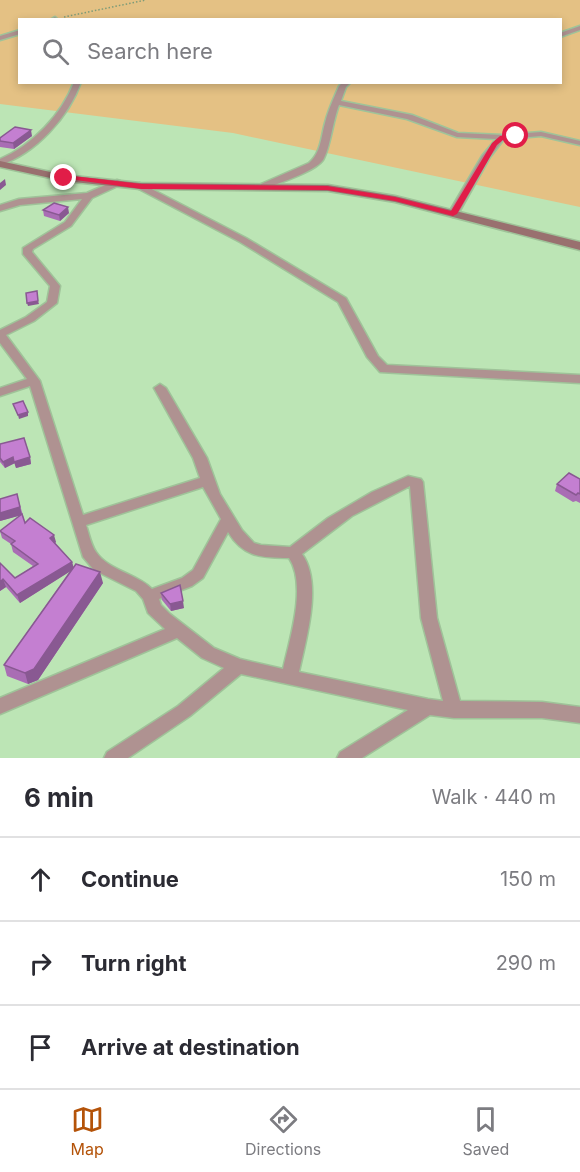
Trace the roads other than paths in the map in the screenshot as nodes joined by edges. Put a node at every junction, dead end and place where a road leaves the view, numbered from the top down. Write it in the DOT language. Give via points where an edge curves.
graph roads {
  1 [pos="580,28"];
  2 [pos="18,33"];
  3 [pos="562,36"];
  4 [pos="562,36"];
  5 [pos="1,38"];
  6 [pos="18,39"];
  7 [pos="573,39"];
  8 [pos="77,84"];
  9 [pos="346,84"];
  10 [pos="336,102"];
  11 [pos="502,137"];
  12 [pos="580,143"];
  13 [pos="0,163"];
  14 [pos="117,183"];
  15 [pos="140,186"];
  16 [pos="264,186"];
  17 [pos="89,196"];
  18 [pos="0,208"];
  19 [pos="453,214"];
  20 [pos="580,246"];
  21 [pos="0,335"];
  22 [pos="580,379"];
  23 [pos="34,381"];
  24 [pos="160,388"];
  25 [pos="0,392"];
  26 [pos="209,480"];
  27 [pos="228,519"];
  28 [pos="79,522"];
  29 [pos="293,553"];
  30 [pos="150,596"];
  31 [pos="177,631"];
  32 [pos="238,666"];
  33 [pos="290,676"];
  34 [pos="0,706"];
  35 [pos="428,707"];
  36 [pos="454,710"];
  37 [pos="580,715"];
  38 [pos="113,758"];
  39 [pos="346,758"];
  1 -- 3 [label="street"];
  2 -- 5 [label="street"];
  4 -- 7 [label="street"];
  5 -- 6 [label="street"];
  8 -- 13 [label="street" via="60,114 14,157"];
  9 -- 10 [label="street"];
  10 -- 11 [label="street" via="409,117 457,135"];
  10 -- 16 [label="street" via="319,159"];
  11 -- 12 [label="street" via="541,134"];
  11 -- 19 [label="street" via="486,156"];
  13 -- 14 [label="street" via="64,178"];
  14 -- 15 [label="street"];
  14 -- 17 [label="street"];
  15 -- 16 [label="street"];
  15 -- 22 [label="street" via="243,240 342,300 375,362 384,369"];
  16 -- 19 [label="street" via="327,188"];
  17 -- 18 [label="street" via="19,202"];
  17 -- 21 [label="street" via="68,224 28,248 27,252 55,286 52,303"];
  19 -- 20 [label="street"];
  21 -- 23 [label="street"];
  23 -- 25 [label="street"];
  23 -- 28 [label="street"];
  24 -- 26 [label="street"];
  26 -- 27 [label="street"];
  26 -- 28 [label="street"];
  27 -- 29 [label="street" via="249,547"];
  27 -- 30 [label="street" via="198,574"];
  28 -- 30 [label="street" via="87,553 99,566 141,587"];
  29 -- 33 [label="street" via="303,576 301,620"];
  29 -- 36 [label="street" via="347,512 408,481 416,482 429,618"];
  30 -- 31 [label="street" via="154,608"];
  31 -- 32 [label="street"];
  31 -- 34 [label="street"];
  32 -- 33 [label="street"];
  32 -- 38 [label="street" via="184,711"];
  33 -- 35 [label="street"];
  35 -- 36 [label="street"];
  35 -- 39 [label="street"];
  36 -- 37 [label="street" via="516,709"];
}
